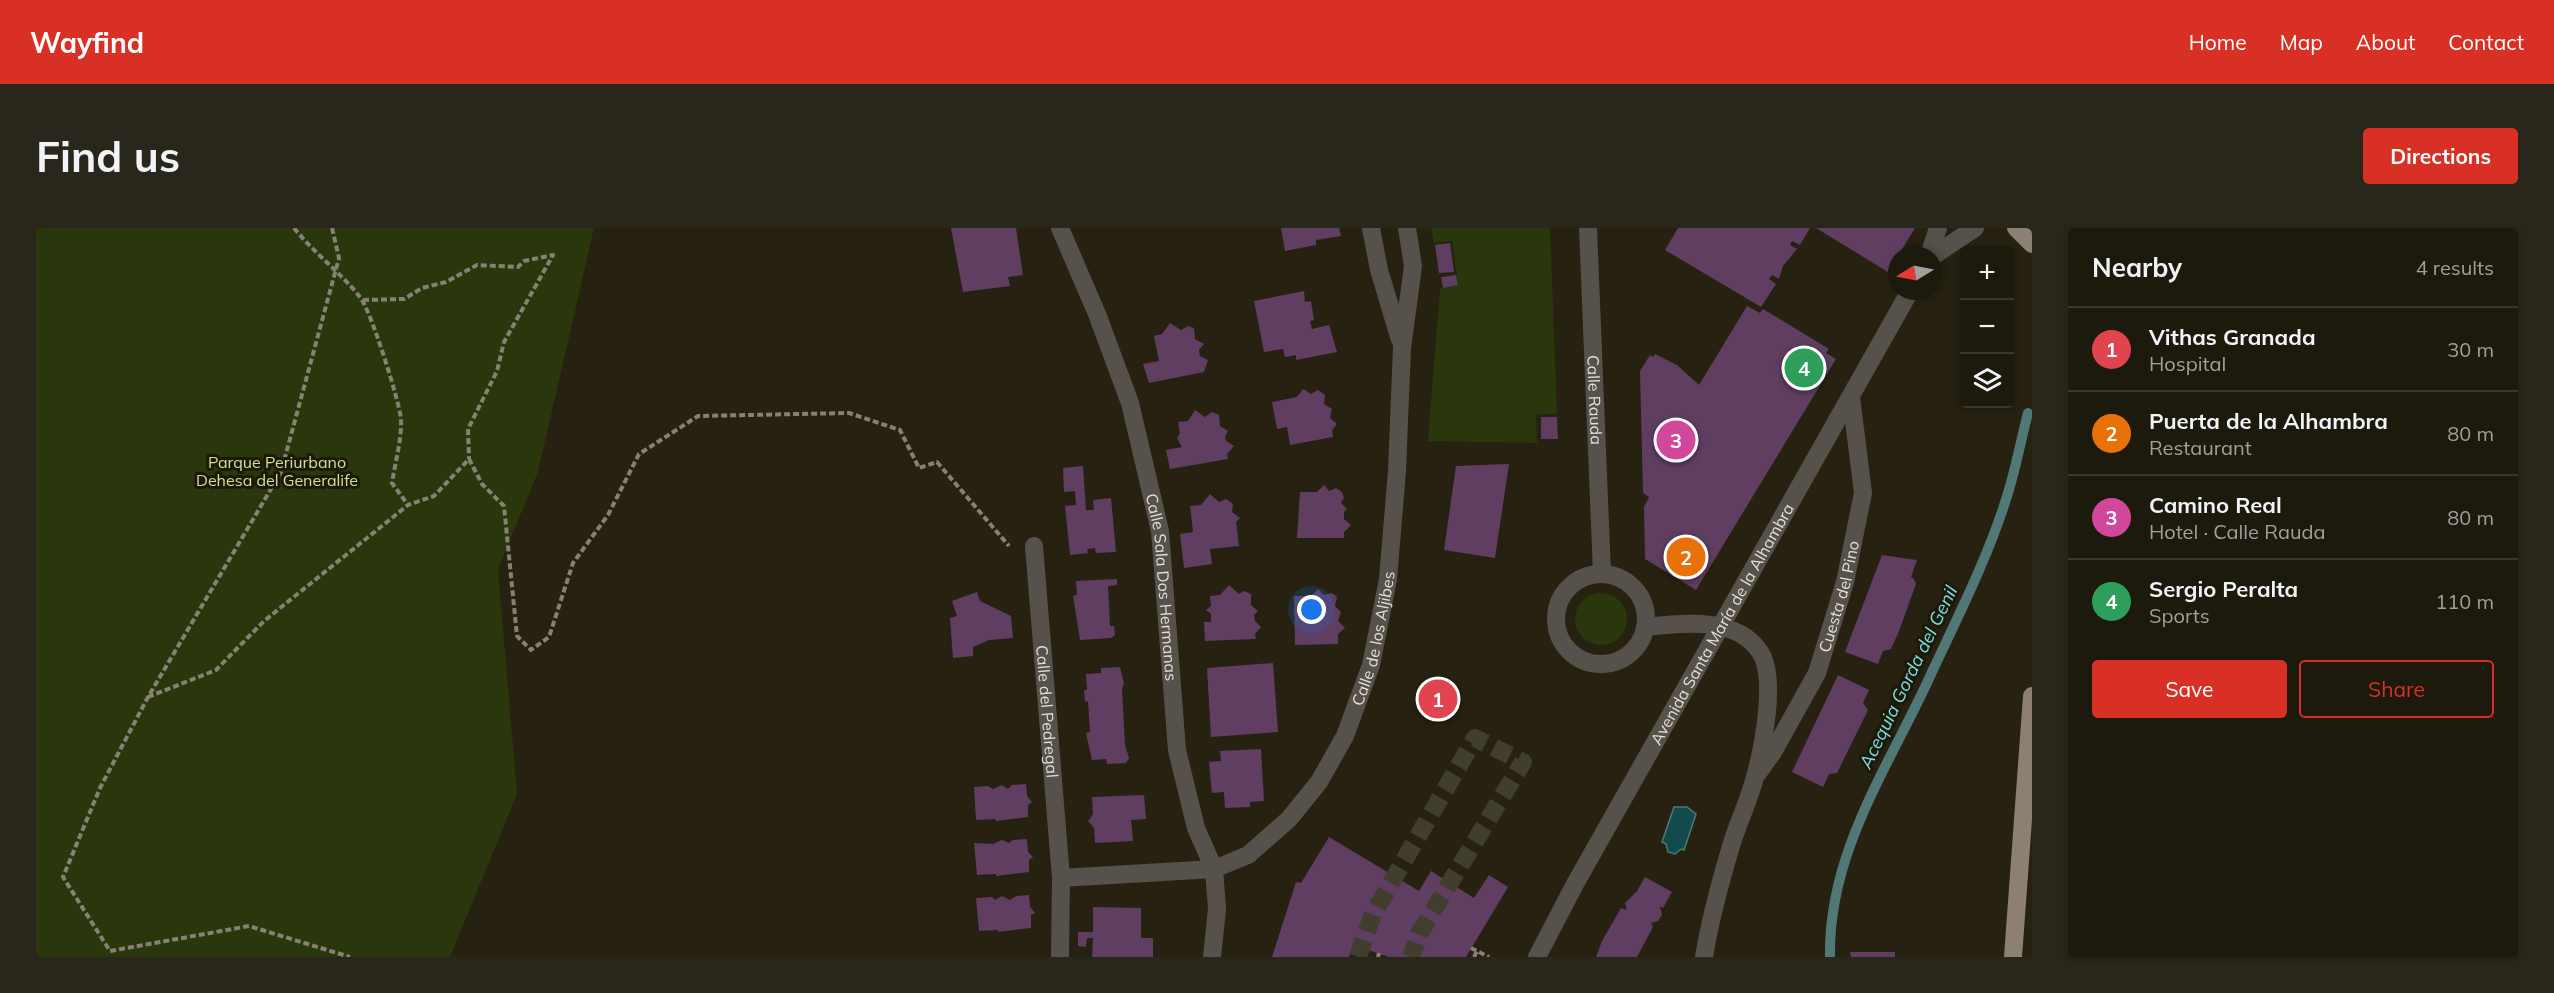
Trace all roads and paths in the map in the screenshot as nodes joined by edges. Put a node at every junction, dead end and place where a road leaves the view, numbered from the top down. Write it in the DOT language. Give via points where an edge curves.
graph roads {
  1 [pos="294,228"];
  2 [pos="332,228"];
  3 [pos="1060,228"];
  4 [pos="1371,228"];
  5 [pos="1407,228"];
  6 [pos="1588,228"];
  7 [pos="1938,228"];
  8 [pos="1975,228"];
  9 [pos="2016,228"];
  10 [pos="2032,244"];
  11 [pos="1933,246"];
  12 [pos="1942,248"];
  13 [pos="336,270"];
  14 [pos="363,300"];
  15 [pos="1905,300"];
  16 [pos="1402,348"];
  17 [pos="1851,397"];
  18 [pos="469,459"];
  19 [pos="408,505"];
  20 [pos="1034,549"];
  21 [pos="1602,574"];
  22 [pos="1720,625"];
  23 [pos="1645,627"];
  24 [pos="2032,696"];
  25 [pos="148,697"];
  26 [pos="1755,777"];
  27 [pos="1214,869"];
  28 [pos="1061,878"];
  29 [pos="1471,948"];
  30 [pos="1477,951"];
  31 [pos="350,957"];
  32 [pos="1060,957"];
  33 [pos="1212,957"];
  34 [pos="1474,957"];
  35 [pos="1489,957"];
  36 [pos="1537,957"];
  37 [pos="1704,957"];
  38 [pos="2013,957"];
  1 -- 13 [label="path" via="315,254"];
  2 -- 13 [label="path" via="339,258"];
  3 -- 27 [label="street, Calle Sala Dos Hermanas" via="1130,403 1160,531 1177,750 1196,828"];
  4 -- 16 [label="street, Calle de los Aljibes"];
  5 -- 16 [label="street, Calle de los Aljibes" via="1413,266"];
  6 -- 21 [label="street, Calle Rauda"];
  7 -- 11 [label="street"];
  8 -- 12 [label="street"];
  9 -- 10 [label="main road"];
  13 -- 14 [label="path"];
  13 -- 25 [label="path" via="281,472"];
  14 -- 18 [label="path" via="404,299 477,265 518,267 524,261 553,255 504,342 497,371 468,429"];
  14 -- 19 [label="path" via="401,420 392,483"];
  15 -- 17 [label="street, Avenida Santa María de la Alhambra"];
  16 -- 27 [label="street, Calle de los Aljibes" via="1388,579 1367,675 1345,736 1319,782 1289,819 1248,855"];
  17 -- 22 [label="street, Avenida Santa María de la Alhambra"];
  17 -- 26 [label="street, Cuesta del Pino" via="1863,493 1845,582 1817,673"];
  18 -- 19 [label="path" via="434,496"];
  18 -- 20 [label="path" via="482,484 504,506 517,636 531,650 549,637 573,563 608,515 639,454 698,416 849,413 900,430 919,468 937,462 1016,555"];
  19 -- 25 [label="path" via="264,621 216,670"];
  20 -- 28 [label="street, Calle del Pedregal"];
  21 -- 23 [label="street" via="1620,578 1641,598"];
  21 -- 23 [label="street" via="1578,581 1559,603 1558,633 1565,646 1583,661 1611,663 1631,653"];
  22 -- 23 [label="street"];
  22 -- 26 [label="street, Cuesta del Pino" via="1759,650 1768,673"];
  22 -- 36 [label="street, Avenida Santa María de la Alhambra"];
  24 -- 38 [label="main road"];
  25 -- 31 [label="path" via="100,788 63,877 110,951 249,926"];
  26 -- 37 [label="street, Cuesta del Pino" via="1711,916"];
  27 -- 28 [label="street"];
  27 -- 33 [label="street, Calle Sala Dos Hermanas" via="1217,909"];
  28 -- 32 [label="street, Calle del Pedregal"];
  29 -- 30 [label="path"];
  30 -- 34 [label="path"];
  30 -- 35 [label="path"];
}
